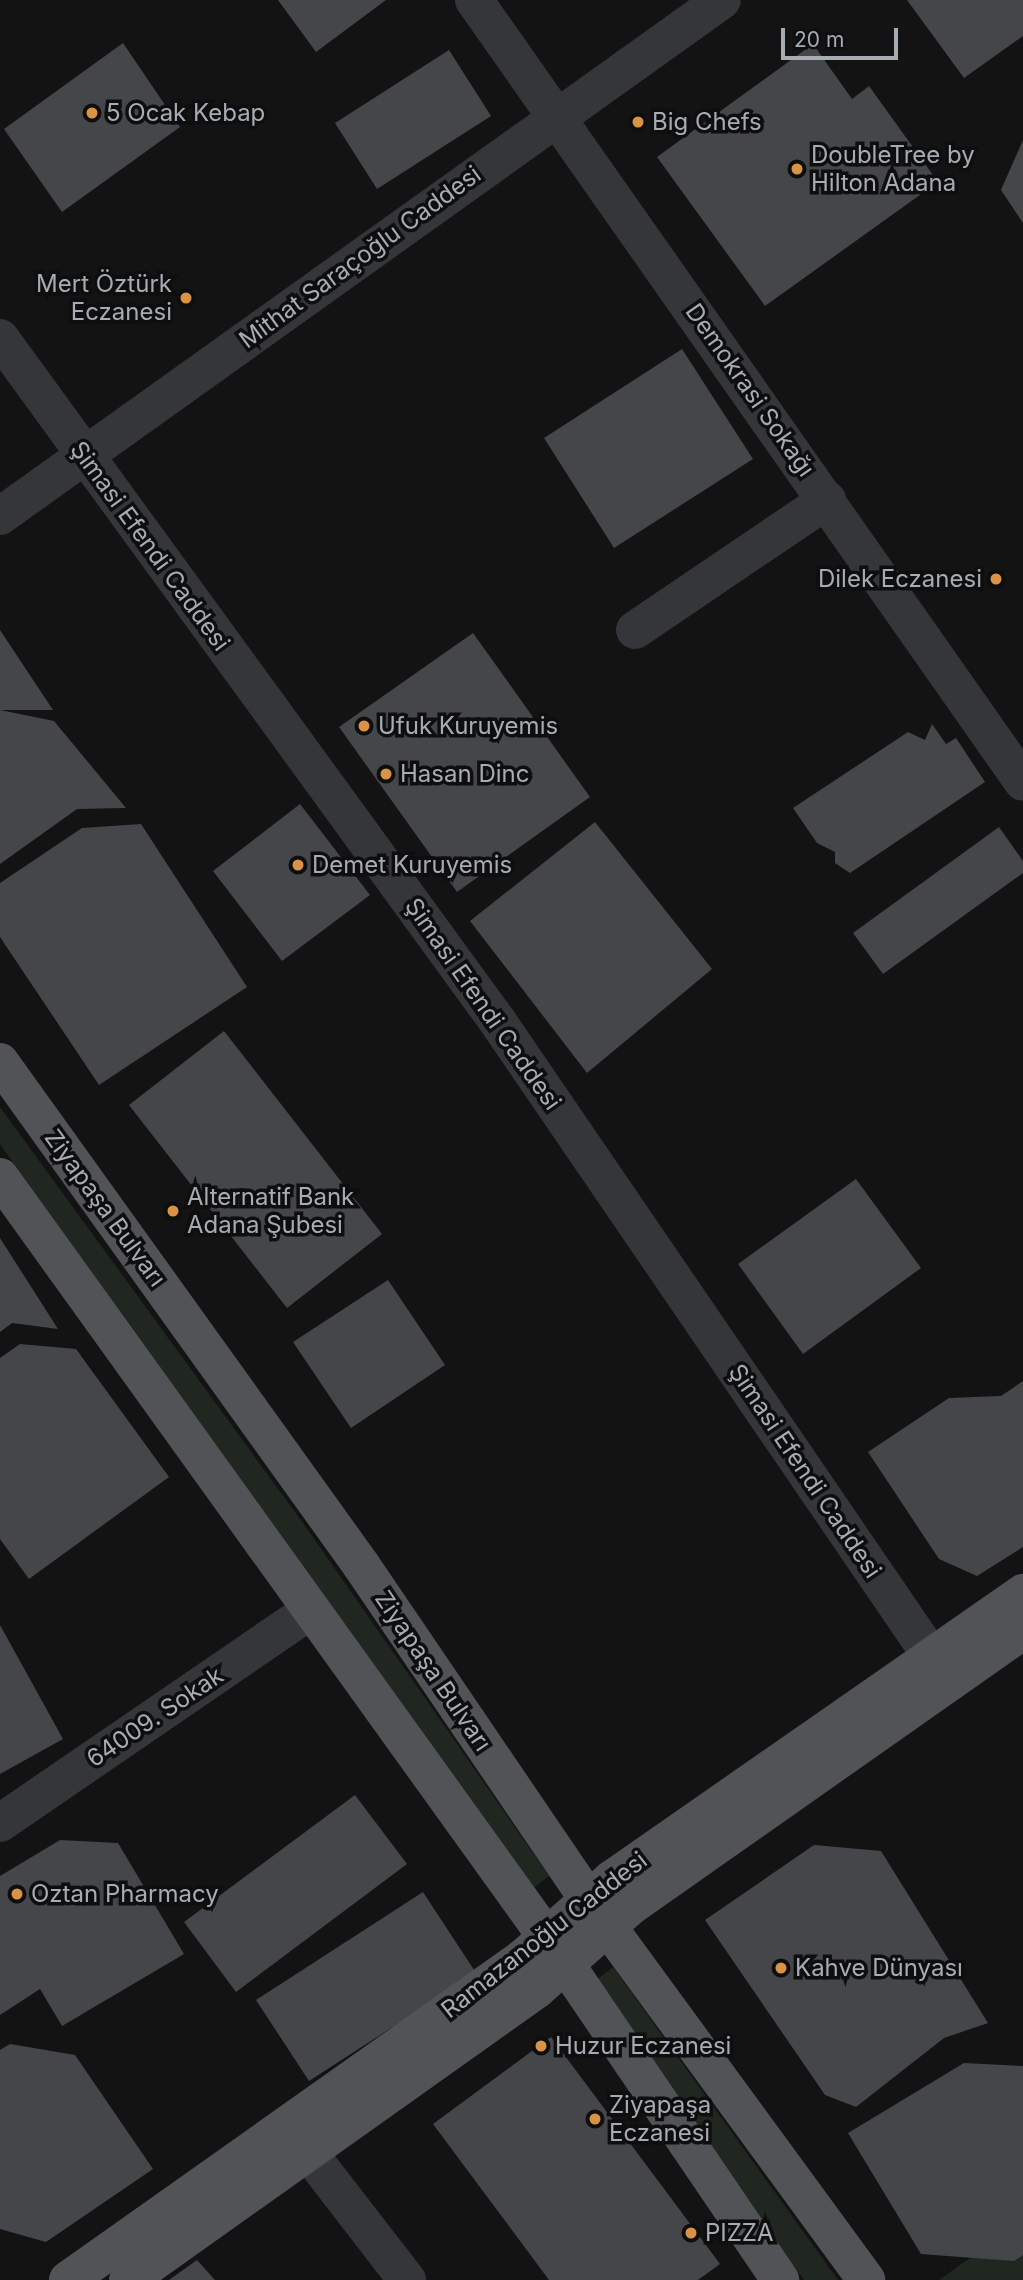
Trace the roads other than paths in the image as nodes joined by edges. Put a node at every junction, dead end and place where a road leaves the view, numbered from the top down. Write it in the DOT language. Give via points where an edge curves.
graph roads {
  1 [pos="474,0"];
  2 [pos="722,0"];
  3 [pos="558,115"];
  4 [pos="0,338"];
  5 [pos="84,456"];
  6 [pos="827,500"];
  7 [pos="0,516"];
  8 [pos="635,630"];
  9 [pos="1023,782"];
  10 [pos="0,1062"];
  11 [pos="0,1177"];
  12 [pos="1023,1593"];
  13 [pos="310,1611"];
  14 [pos="1023,1630"];
  15 [pos="941,1669"];
  16 [pos="0,1823"];
  17 [pos="598,1913"];
  18 [pos="556,1951"];
  19 [pos="308,2152"];
  20 [pos="68,2280"];
  21 [pos="128,2280"];
  22 [pos="407,2280"];
  23 [pos="780,2280"];
  24 [pos="866,2280"];
  1 -- 3 [label="street, Demokrasi Sokağı"];
  2 -- 3 [label="street, Mithat Saraçoğlu Caddesi"];
  3 -- 5 [label="street, Mithat Saraçoğlu Caddesi"];
  3 -- 6 [label="street, Demokrasi Sokağı"];
  4 -- 5 [label="street, Şimasi Efendi Caddesi"];
  5 -- 7 [label="street, Mithat Saraçoğlu Caddesi"];
  5 -- 15 [label="street, Şimasi Efendi Caddesi" via="498,1022"];
  6 -- 8 [label="street"];
  6 -- 9 [label="street, Demokrasi Sokağı"];
  10 -- 17 [label="main road, Ziyapaşa Bulvarı" via="361,1565"];
  11 -- 13 [label="main road"];
  12 -- 15 [label="main road, Ramazanoğlu Caddesi"];
  13 -- 16 [label="street, 64009. Sokak"];
  13 -- 18 [label="main road"];
  14 -- 15 [label="main road, Ramazanoğlu Caddesi"];
  15 -- 17 [label="main road, Ramazanoğlu Caddesi"];
  17 -- 18 [label="main road, Ramazanoğlu Caddesi"];
  17 -- 24 [label="main road, Ziyapaşa Bulvarı"];
  18 -- 19 [label="main road, Ramazanoğlu Caddesi" via="536,1990"];
  18 -- 20 [label="main road, Ramazanoğlu Caddesi"];
  18 -- 23 [label="main road"];
  19 -- 21 [label="main road, Ramazanoğlu Caddesi"];
  19 -- 22 [label="street"];
}
